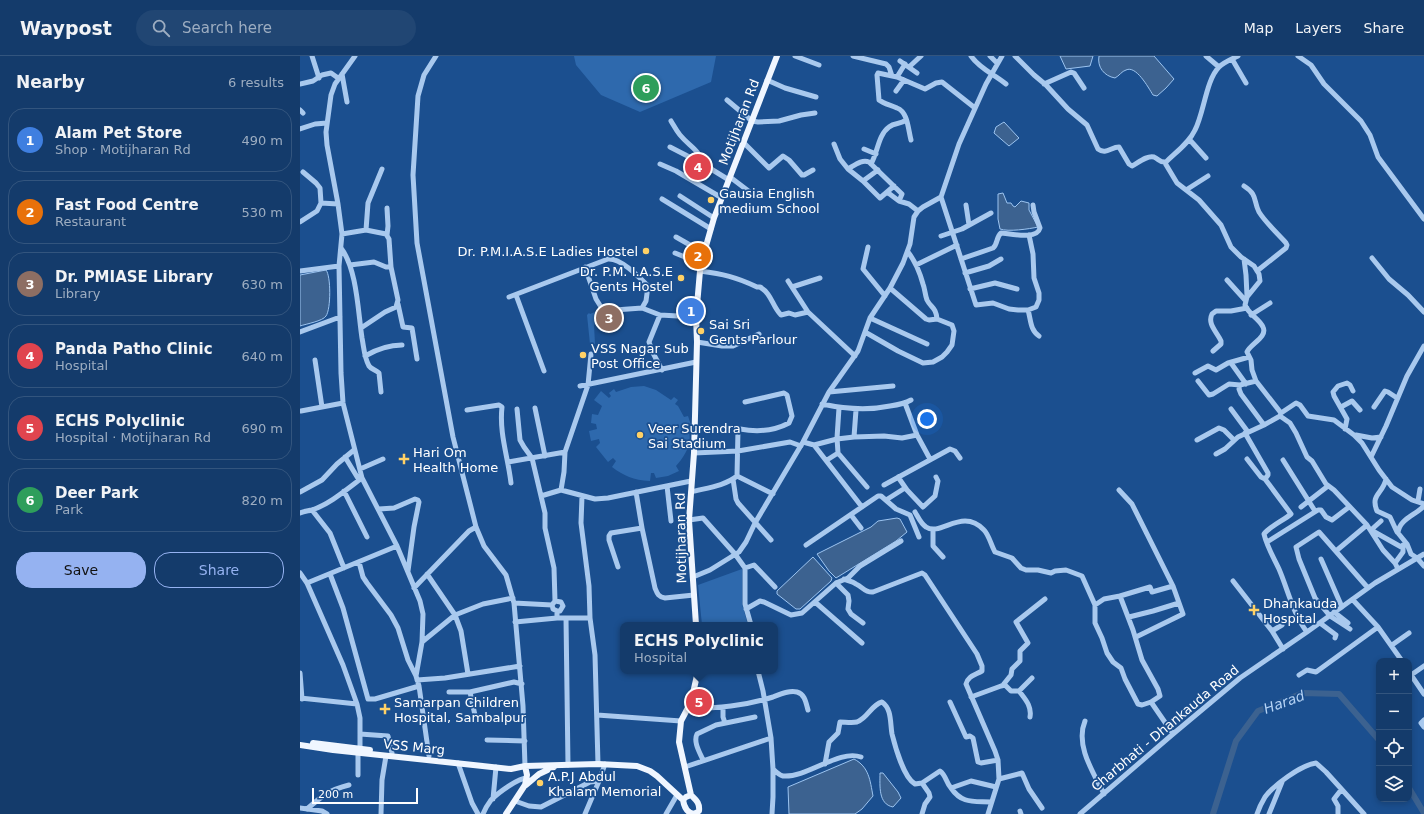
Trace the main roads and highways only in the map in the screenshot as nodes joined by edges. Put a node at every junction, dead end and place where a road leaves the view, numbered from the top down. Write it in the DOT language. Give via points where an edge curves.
graph roads {
  1 [pos="777,56"];
  2 [pos="696,622"];
  3 [pos="697,674"];
  4 [pos="300,741"];
  5 [pos="300,745"];
  6 [pos="361,751"];
  7 [pos="389,754"];
  8 [pos="557,766"];
  9 [pos="523,767"];
  10 [pos="525,785"];
  11 [pos="691,796"];
  12 [pos="683,800"];
  13 [pos="699,813"];
  14 [pos="506,814"];
  1 -- 2 [label="main road, Motijharan Rd" via="714,218 700,271 696,317 694,453 689,520"];
  3 -- 11 [label="main road" via="691,702 681,721 679,742"];
  4 -- 6 [label="main road"];
  5 -- 6 [label="main road"];
  6 -- 7 [label="main road"];
  7 -- 9 [label="main road"];
  7 -- 9 [label="main road, VSS Marg" via="496,767"];
  8 -- 9 [label="main road"];
  8 -- 10 [label="main road" via="539,774"];
  8 -- 12 [label="main road" via="623,764 643,768 657,776"];
  9 -- 10 [label="main road" via="527,778"];
  10 -- 14 [label="main road"];
  11 -- 12 [label="main road"];
  11 -- 13 [label="main road" via="699,804"];
  12 -- 13 [label="main road" via="688,811 692,814"];
}
